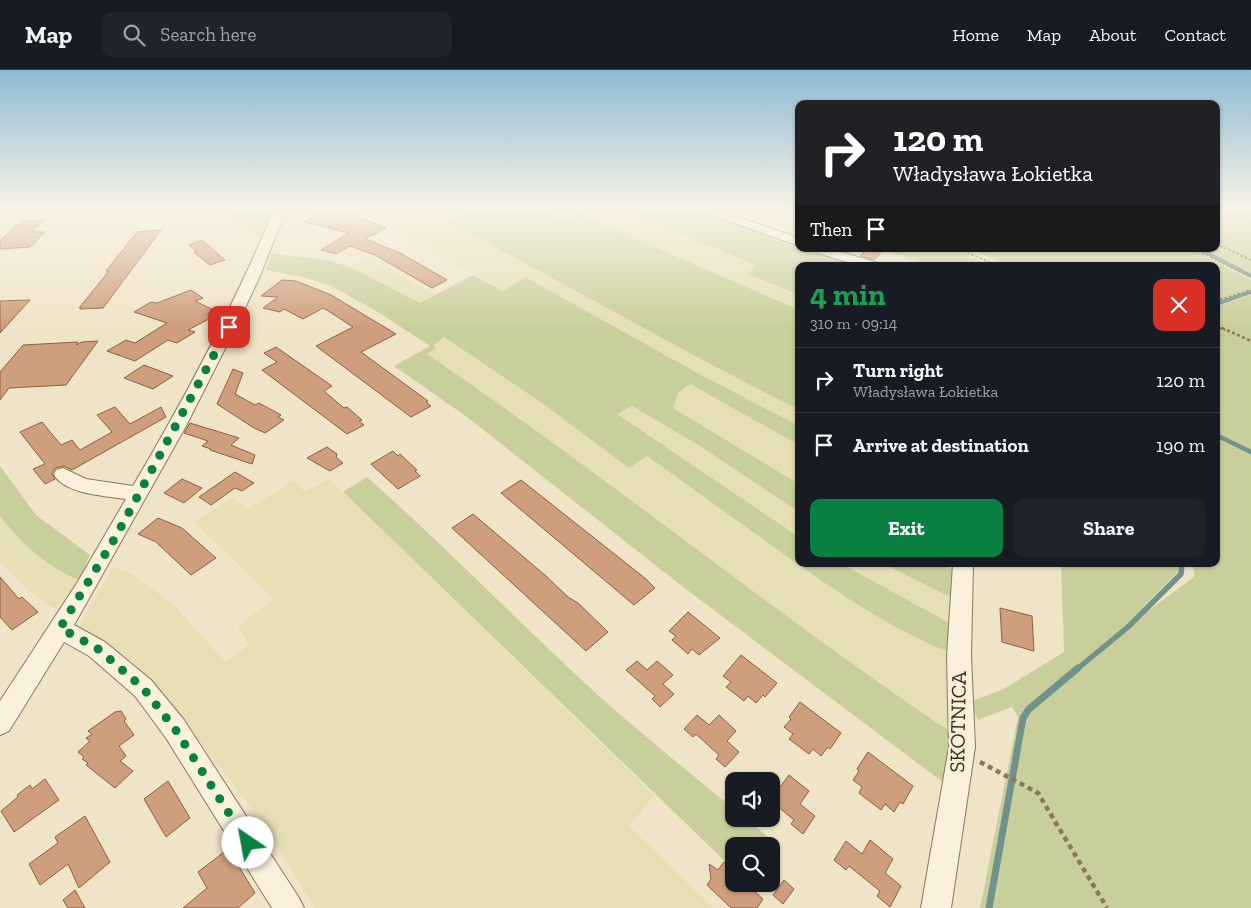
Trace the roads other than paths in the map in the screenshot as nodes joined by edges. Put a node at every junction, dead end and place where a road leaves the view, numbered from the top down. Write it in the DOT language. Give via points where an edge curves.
graph roads {
  1 [pos="263,249"];
  2 [pos="829,252"];
  3 [pos="860,262"];
  4 [pos="63,475"];
  5 [pos="139,494"];
  6 [pos="963,567"];
  7 [pos="60,628"];
  8 [pos="0,723"];
  9 [pos="289,908"];
  10 [pos="936,908"];
  1 -- 5 [label="street" via="229,327"];
  2 -- 3 [label="street"];
  4 -- 5 [label="street" via="82,485"];
  5 -- 7 [label="street"];
  6 -- 10 [label="street, SKOTNICA" via="959,656 961,753"];
  7 -- 8 [label="street"];
  7 -- 9 [label="street" via="97,648 143,688 175,729"];
}
